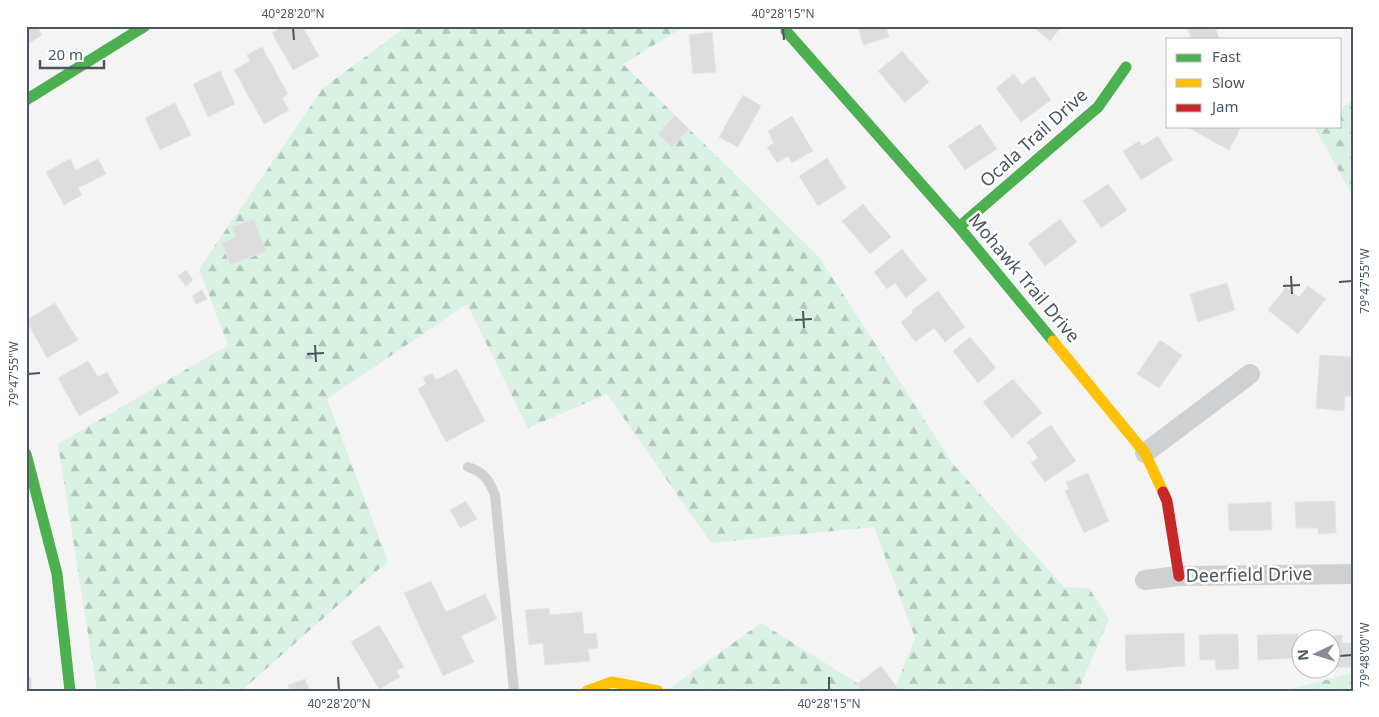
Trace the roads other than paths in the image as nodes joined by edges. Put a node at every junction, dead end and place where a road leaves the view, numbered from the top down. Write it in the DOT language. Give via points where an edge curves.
graph roads {
  1 [pos="144,26"];
  2 [pos="786,31"];
  3 [pos="1126,68"];
  4 [pos="26,100"];
  5 [pos="959,227"];
  6 [pos="1250,374"];
  7 [pos="1145,452"];
  8 [pos="26,454"];
  9 [pos="468,467"];
  10 [pos="1353,574"];
  11 [pos="1179,576"];
  12 [pos="1145,580"];
  13 [pos="70,691"];
  14 [pos="514,691"];
  15 [pos="587,691"];
  16 [pos="658,691"];
  1 -- 4 [label="street"];
  2 -- 5 [label="street, Mohawk Trail Drive"];
  3 -- 5 [label="street, Ocala Trail Drive" via="1098,107"];
  5 -- 7 [label="street, Mohawk Trail Drive"];
  6 -- 7 [label="street"];
  7 -- 11 [label="street, Mohawk Trail Drive" via="1167,501"];
  8 -- 13 [label="street" via="57,574"];
  9 -- 14 [label="lane" via="479,470 488,479 495,495"];
  10 -- 11 [label="street, Deerfield Drive"];
  11 -- 12 [label="street, Deerfield Drive"];
  15 -- 16 [label="street" via="612,682"];
}
